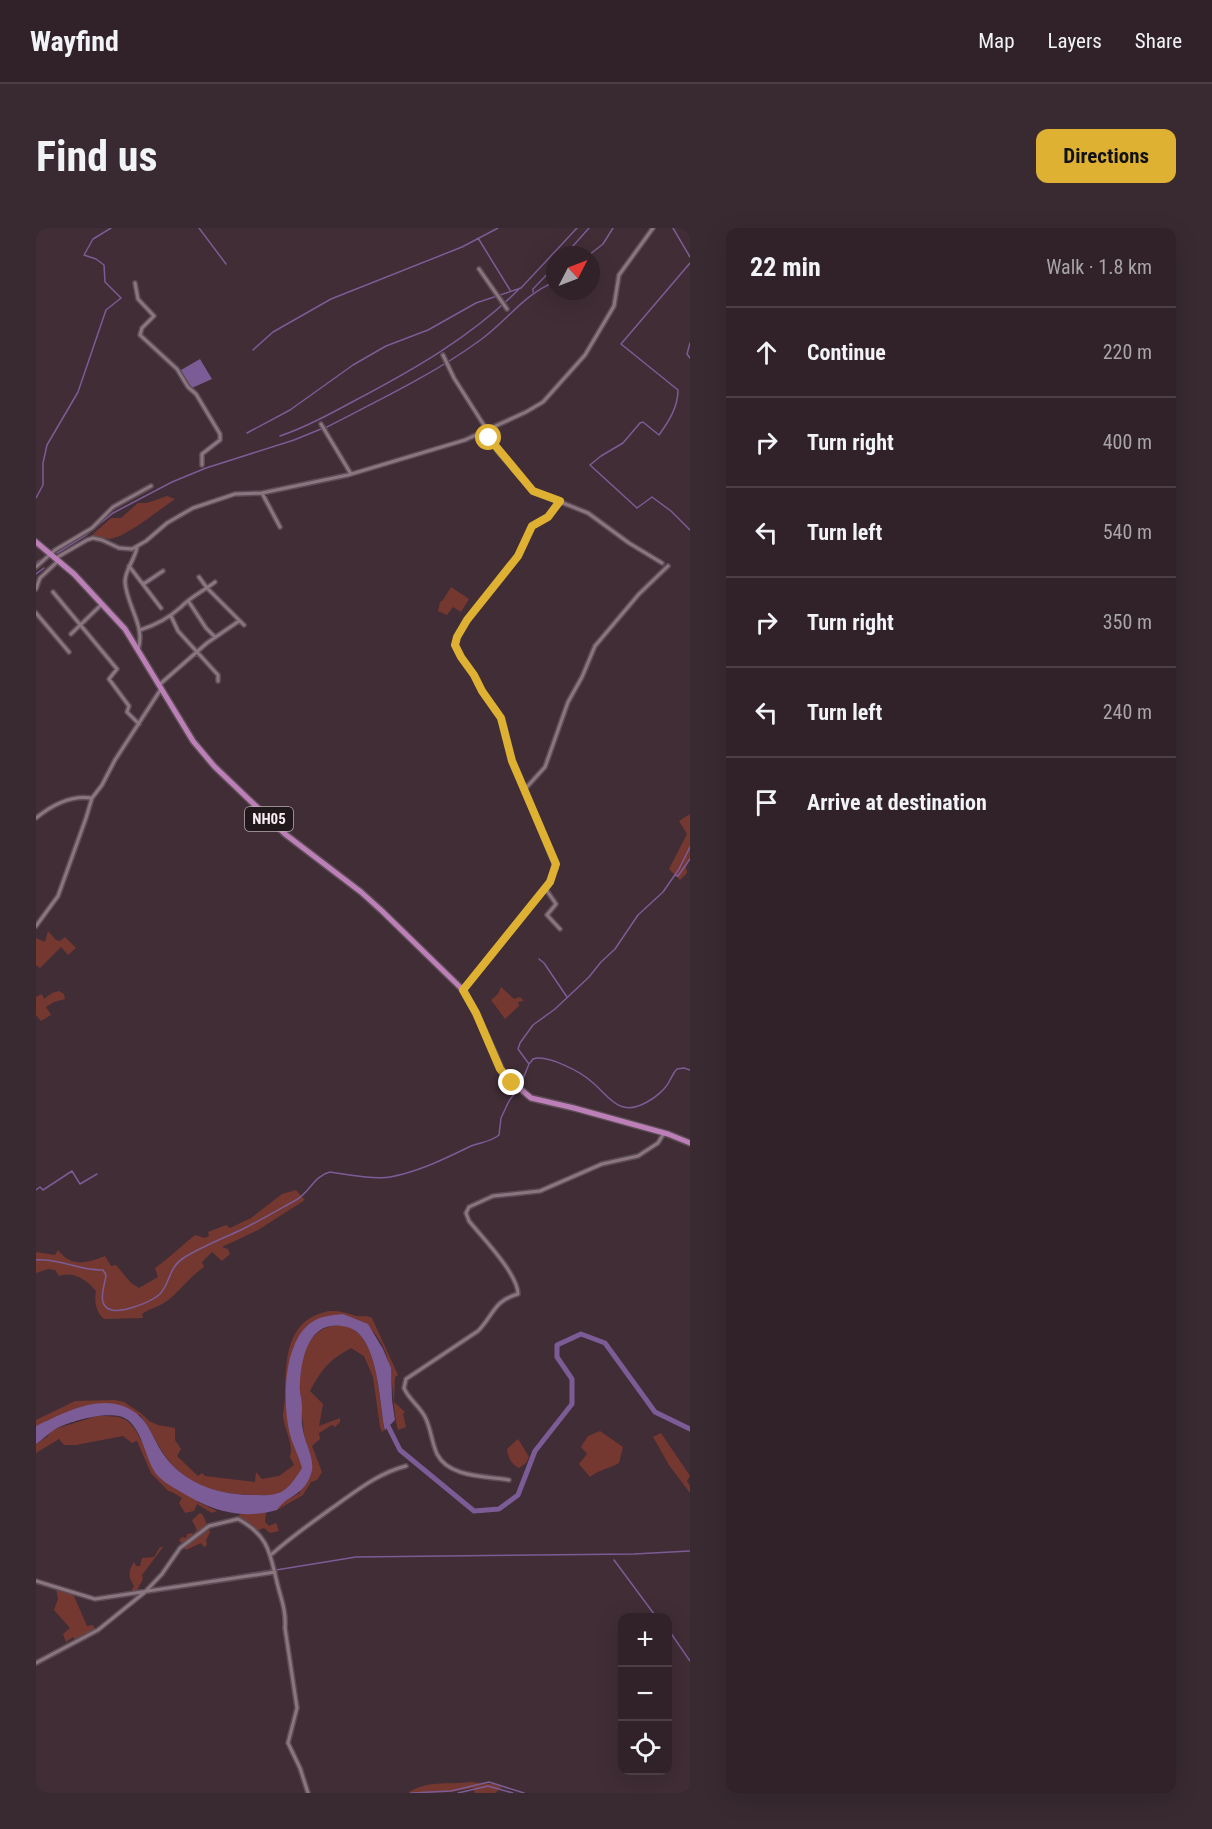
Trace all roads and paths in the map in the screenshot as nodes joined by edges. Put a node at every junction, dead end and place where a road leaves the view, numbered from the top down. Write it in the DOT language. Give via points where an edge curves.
graph roads {
  1 [pos="653,228"];
  2 [pos="479,269"];
  3 [pos="135,283"];
  4 [pos="507,309"];
  5 [pos="443,355"];
  6 [pos="321,424"];
  7 [pos="486,430"];
  8 [pos="202,465"];
  9 [pos="351,474"];
  10 [pos="151,486"];
  11 [pos="262,492"];
  12 [pos="560,501"];
  13 [pos="280,527"];
  14 [pos="36,542"];
  15 [pos="137,547"];
  16 [pos="56,558"];
  17 [pos="662,564"];
  18 [pos="129,566"];
  19 [pos="668,566"];
  20 [pos="36,567"];
  21 [pos="163,571"];
  22 [pos="199,577"];
  23 [pos="215,582"];
  24 [pos="142,583"];
  25 [pos="207,588"];
  26 [pos="36,589"];
  27 [pos="52,592"];
  28 [pos="189,602"];
  29 [pos="102,603"];
  30 [pos="161,608"];
  31 [pos="36,614"];
  32 [pos="171,615"];
  33 [pos="239,621"];
  34 [pos="80,625"];
  35 [pos="244,625"];
  36 [pos="140,630"];
  37 [pos="71,634"];
  38 [pos="215,638"];
  39 [pos="138,651"];
  40 [pos="69,652"];
  41 [pos="198,652"];
  42 [pos="218,681"];
  43 [pos="160,687"];
  44 [pos="139,724"];
  45 [pos="525,789"];
  46 [pos="92,798"];
  47 [pos="36,818"];
  48 [pos="545,888"];
  49 [pos="36,926"];
  50 [pos="560,930"];
  51 [pos="463,990"];
  52 [pos="664,1133"];
  53 [pos="690,1143"];
  54 [pos="406,1466"];
  55 [pos="510,1480"];
  56 [pos="272,1554"];
  57 [pos="275,1572"];
  58 [pos="36,1581"];
  59 [pos="145,1592"];
  60 [pos="36,1663"];
  61 [pos="308,1793"];
  1 -- 7 [label="street" via="619,275 614,306 585,355 543,402"];
  2 -- 4 [label="street"];
  3 -- 8 [label="street" via="138,299 154,316 141,328 140,335 177,369 220,434 220,440 202,454"];
  5 -- 7 [label="street"];
  6 -- 9 [label="street"];
  7 -- 9 [label="street" via="465,440"];
  7 -- 12 [label="street" via="498,452 533,491"];
  9 -- 11 [label="street"];
  10 -- 16 [label="street" via="113,507 92,528 55,550"];
  11 -- 13 [label="street"];
  11 -- 15 [label="street" via="230,495 186,511"];
  12 -- 17 [label="street" via="588,513"];
  12 -- 45 [label="street" via="548,517 532,526 518,556 467,620 455,645 501,718 512,761"];
  14 -- 16 [label="main road, NH05"];
  15 -- 16 [label="street" via="126,550 93,538"];
  15 -- 18 [label="street"];
  16 -- 20 [label="street"];
  16 -- 26 [label="street"];
  16 -- 29 [label="main road, NH05"];
  18 -- 24 [label="street"];
  18 -- 36 [label="street" via="125,582"];
  19 -- 45 [label="street" via="595,646 568,702 545,767"];
  21 -- 24 [label="street"];
  22 -- 25 [label="street"];
  23 -- 25 [label="street"];
  24 -- 30 [label="street"];
  25 -- 28 [label="street"];
  25 -- 33 [label="street"];
  27 -- 34 [label="street"];
  28 -- 32 [label="street"];
  28 -- 38 [label="street"];
  29 -- 34 [label="street"];
  29 -- 39 [label="main road, NH05"];
  31 -- 40 [label="street"];
  32 -- 36 [label="street"];
  32 -- 41 [label="street" via="178,631"];
  33 -- 35 [label="street"];
  33 -- 38 [label="street"];
  34 -- 37 [label="street"];
  34 -- 44 [label="street" via="117,669 109,679 129,706 127,712"];
  36 -- 39 [label="street"];
  38 -- 41 [label="street"];
  39 -- 43 [label="main road, NH05"];
  41 -- 42 [label="street" via="218,675"];
  41 -- 43 [label="street"];
  43 -- 44 [label="street"];
  43 -- 51 [label="main road, NH05" via="194,741 238,791 285,834 371,901"];
  44 -- 46 [label="street"];
  45 -- 48 [label="street" via="556,864"];
  46 -- 47 [label="street" via="75,797"];
  46 -- 49 [label="street" via="58,896"];
  48 -- 50 [label="street" via="556,904 547,915"];
  48 -- 51 [label="street"];
  51 -- 52 [label="main road, NH05" via="500,1069 531,1098"];
  52 -- 53 [label="main road, NH05"];
  52 -- 55 [label="street" via="658,1143 638,1156 602,1164 540,1191 493,1196 466,1213 508,1271 518,1294 498,1303 478,1331 406,1378 404,1388 424,1415 438,1456 450,1468"];
  54 -- 56 [label="street" via="352,1493"];
  56 -- 57 [label="street"];
  56 -- 59 [label="street" via="250,1525 238,1519 221,1522 209,1526 180,1548"];
  57 -- 59 [label="street"];
  57 -- 61 [label="street" via="286,1617 297,1708 288,1743"];
  58 -- 59 [label="street" via="85,1598"];
  59 -- 60 [label="street" via="98,1630"];
}
